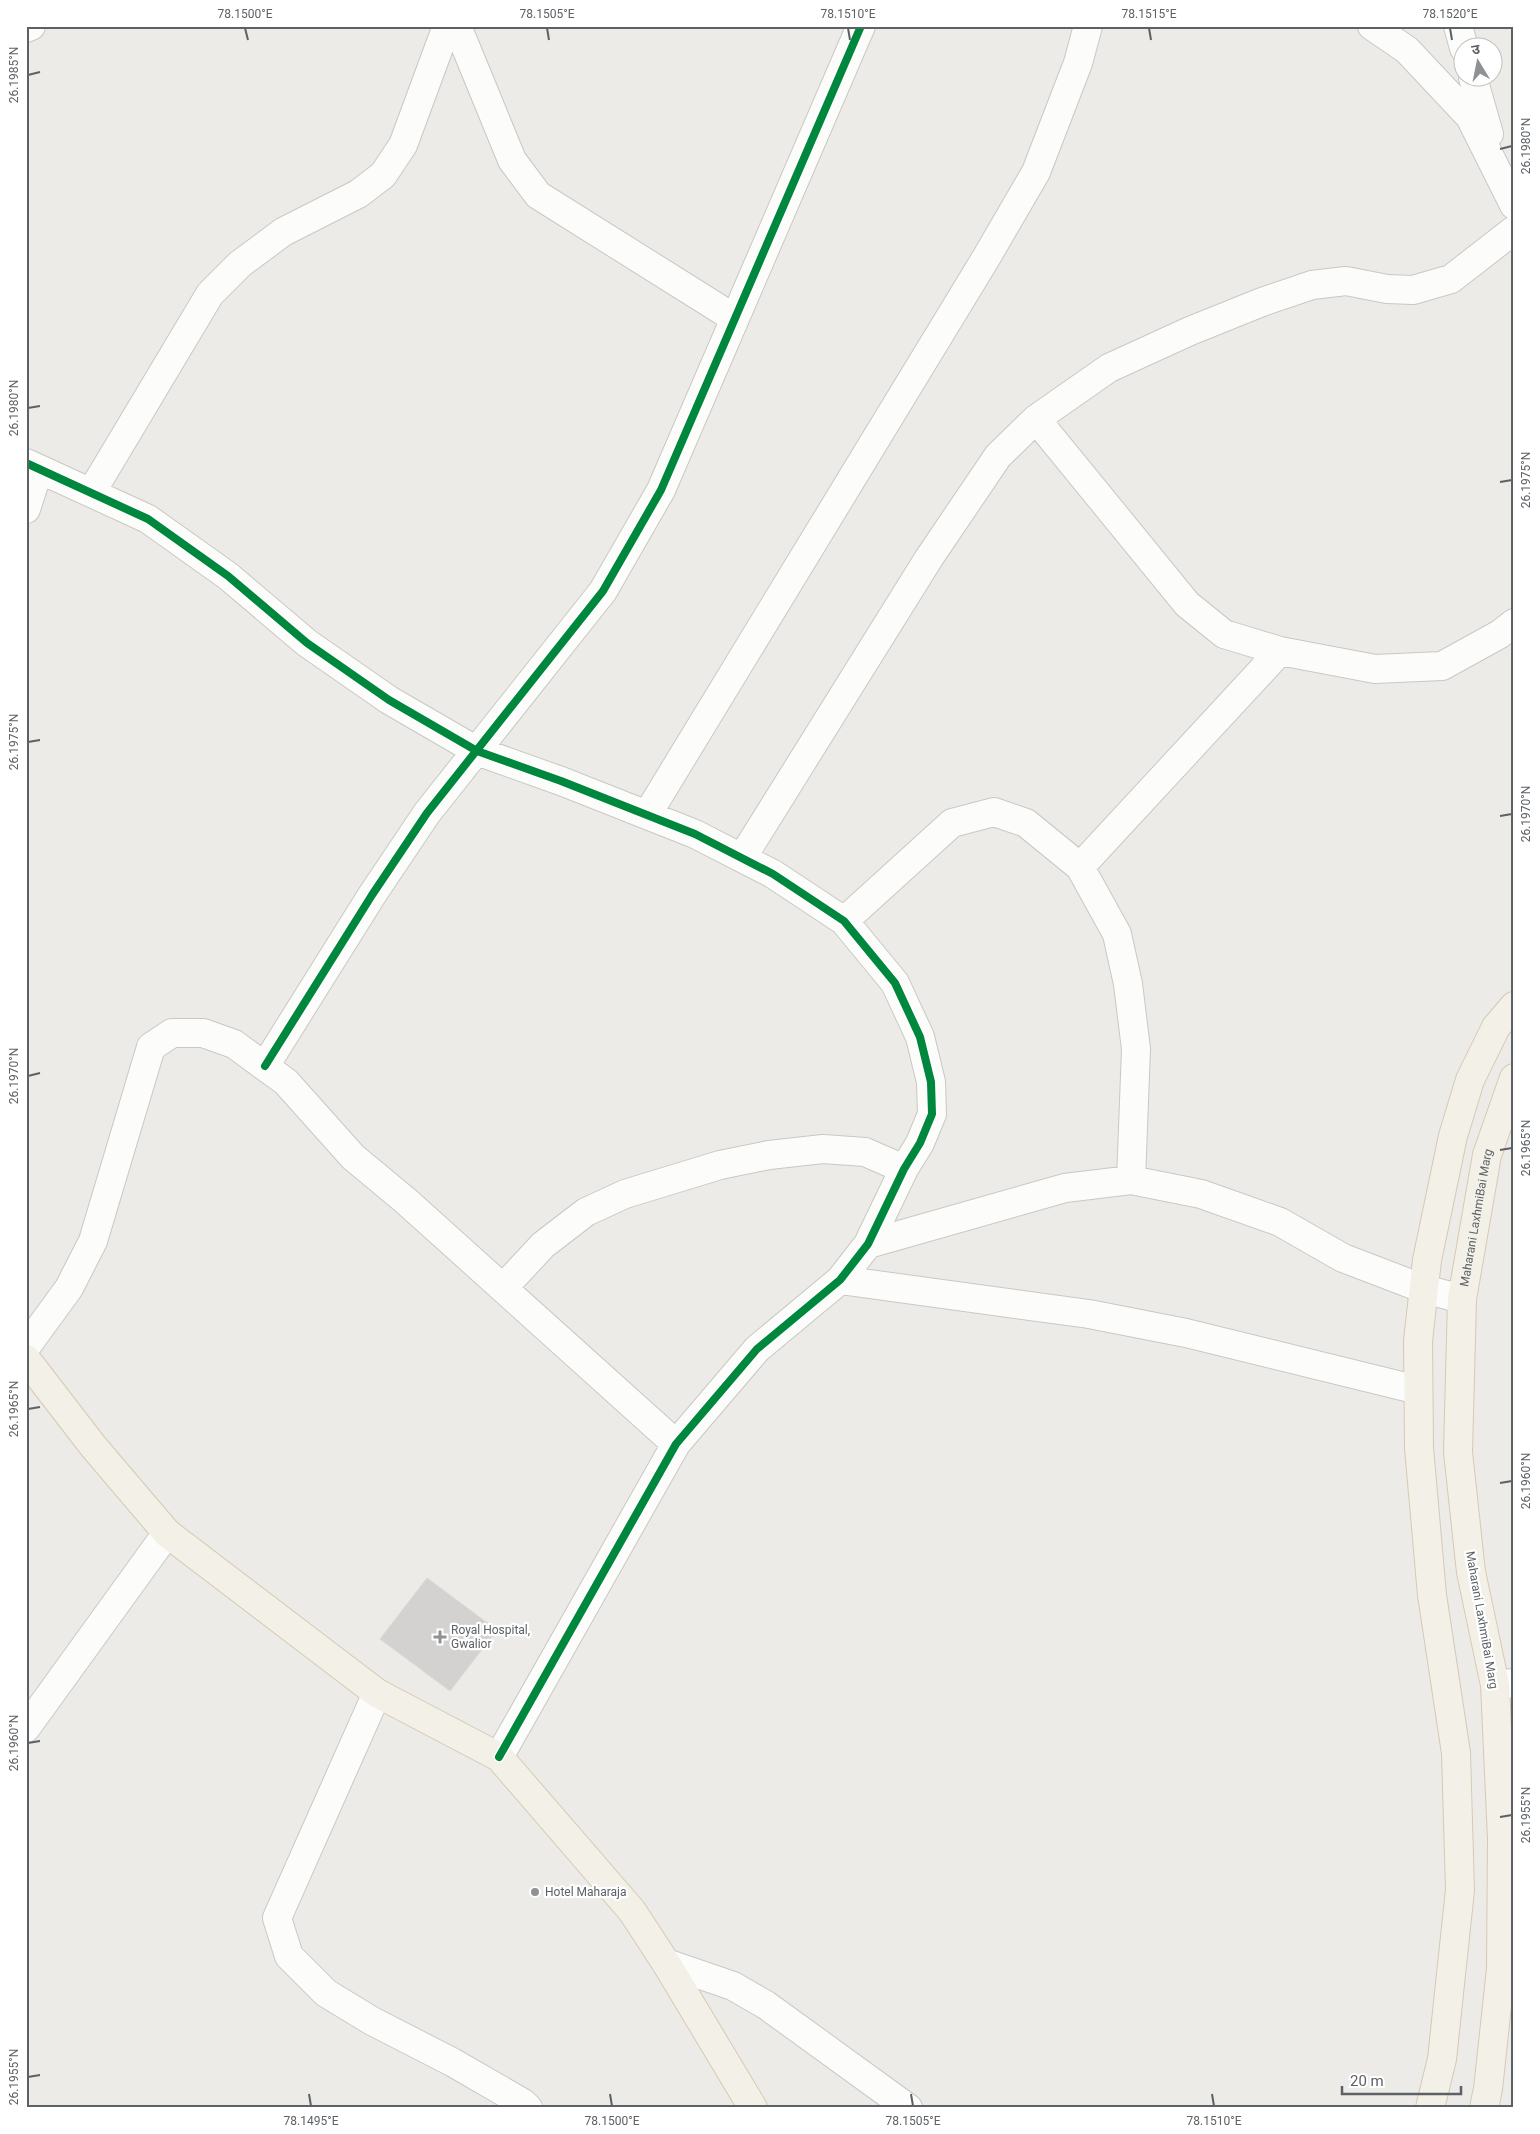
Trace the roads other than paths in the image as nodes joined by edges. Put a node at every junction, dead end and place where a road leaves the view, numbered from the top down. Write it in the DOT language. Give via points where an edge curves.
graph roads {
  1 [pos="31,26"];
  2 [pos="447,26"];
  3 [pos="457,26"];
  4 [pos="861,26"];
  5 [pos="1088,26"];
  6 [pos="1372,26"];
  7 [pos="26,28"];
  8 [pos="1476,88"];
  9 [pos="1509,196"];
  10 [pos="1514,230"];
  11 [pos="734,318"];
  12 [pos="1036,419"];
  13 [pos="32,466"];
  14 [pos="91,493"];
  15 [pos="26,509"];
  16 [pos="1514,623"];
  17 [pos="1280,651"];
  18 [pos="477,751"];
  19 [pos="647,815"];
  20 [pos="742,858"];
  21 [pos="1080,867"];
  22 [pos="844,921"];
  23 [pos="1514,1006"];
  24 [pos="265,1066"];
  25 [pos="1514,1078"];
  26 [pos="904,1169"];
  27 [pos="1132,1180"];
  28 [pos="868,1244"];
  29 [pos="840,1280"];
  30 [pos="503,1288"];
  31 [pos="1424,1289"];
  32 [pos="1462,1299"];
  33 [pos="26,1347"];
  34 [pos="26,1359"];
  35 [pos="1418,1390"];
  36 [pos="676,1444"];
  37 [pos="166,1533"];
  38 [pos="1504,1684"];
  39 [pos="377,1693"];
  40 [pos="26,1728"];
  41 [pos="499,1757"];
  42 [pos="666,1963"];
  43 [pos="528,2108"];
  44 [pos="753,2108"];
  45 [pos="908,2108"];
  46 [pos="1430,2108"];
  47 [pos="1484,2108"];
  1 -- 7 [label="street"];
  2 -- 14 [label="street" via="403,145 383,175 358,194 283,232 240,264 210,294"];
  3 -- 11 [label="street" via="512,160 538,196"];
  4 -- 11 [label="street"];
  5 -- 19 [label="street" via="1078,63 1036,172"];
  6 -- 9 [label="street" via="1407,50 1470,117"];
  8 -- 9 [label="street"];
  10 -- 12 [label="street" via="1451,279 1414,290 1387,289 1346,281 1312,285 1262,302 1109,368"];
  11 -- 18 [label="street" via="660,490 603,591"];
  12 -- 17 [label="street" via="1187,604 1224,634"];
  12 -- 20 [label="street" via="998,456 929,558"];
  13 -- 14 [label="street"];
  13 -- 15 [label="street"];
  14 -- 18 [label="street" via="148,519 228,576 307,643 389,700"];
  16 -- 17 [label="street" via="1442,666 1375,668"];
  17 -- 21 [label="street"];
  18 -- 19 [label="street"];
  18 -- 24 [label="street" via="427,813"];
  19 -- 20 [label="street" via="696,834"];
  20 -- 22 [label="street" via="773,874"];
  21 -- 22 [label="street" via="1026,823 994,812 952,823"];
  21 -- 27 [label="street" via="1117,934 1128,984 1136,1049"];
  22 -- 26 [label="street" via="894,984 920,1037 931,1082 932,1114"];
  23 -- 31 [label="main road" via="1496,1027 1470,1080 1451,1146"];
  24 -- 30 [label="street" via="286,1082 353,1157"];
  24 -- 33 [label="street" via="234,1044 203,1033 172,1033 151,1047 93,1241 69,1288"];
  25 -- 32 [label="main road, Maharani LaxhmiBai Marg" via="1487,1155"];
  26 -- 28 [label="street"];
  26 -- 30 [label="street" via="865,1152 823,1149 769,1155 712,1168 625,1194 586,1212 543,1245"];
  27 -- 28 [label="street" via="1065,1188"];
  27 -- 31 [label="street" via="1202,1194 1280,1222 1343,1258"];
  28 -- 29 [label="street"];
  29 -- 35 [label="street" via="1089,1314 1186,1333"];
  29 -- 36 [label="street" via="757,1349"];
  30 -- 36 [label="street"];
  31 -- 32 [label="street"];
  31 -- 35 [label="main road" via="1418,1341"];
  32 -- 38 [label="main road, Maharani LaxhmiBai Marg" via="1458,1452 1471,1572"];
  34 -- 37 [label="main road"];
  35 -- 46 [label="main road" via="1419,1448 1432,1595 1456,1753 1460,1890 1442,2059"];
  36 -- 41 [label="street"];
  37 -- 39 [label="main road"];
  37 -- 40 [label="street"];
  38 -- 47 [label="main road, Maharani LaxhmiBai Marg" via="1501,1969"];
  39 -- 41 [label="main road"];
  39 -- 43 [label="street" via="277,1918 289,1956 326,1993"];
  41 -- 42 [label="main road" via="632,1912"];
  42 -- 44 [label="main road"];
  42 -- 45 [label="street" via="734,1986 766,2005"];
}
